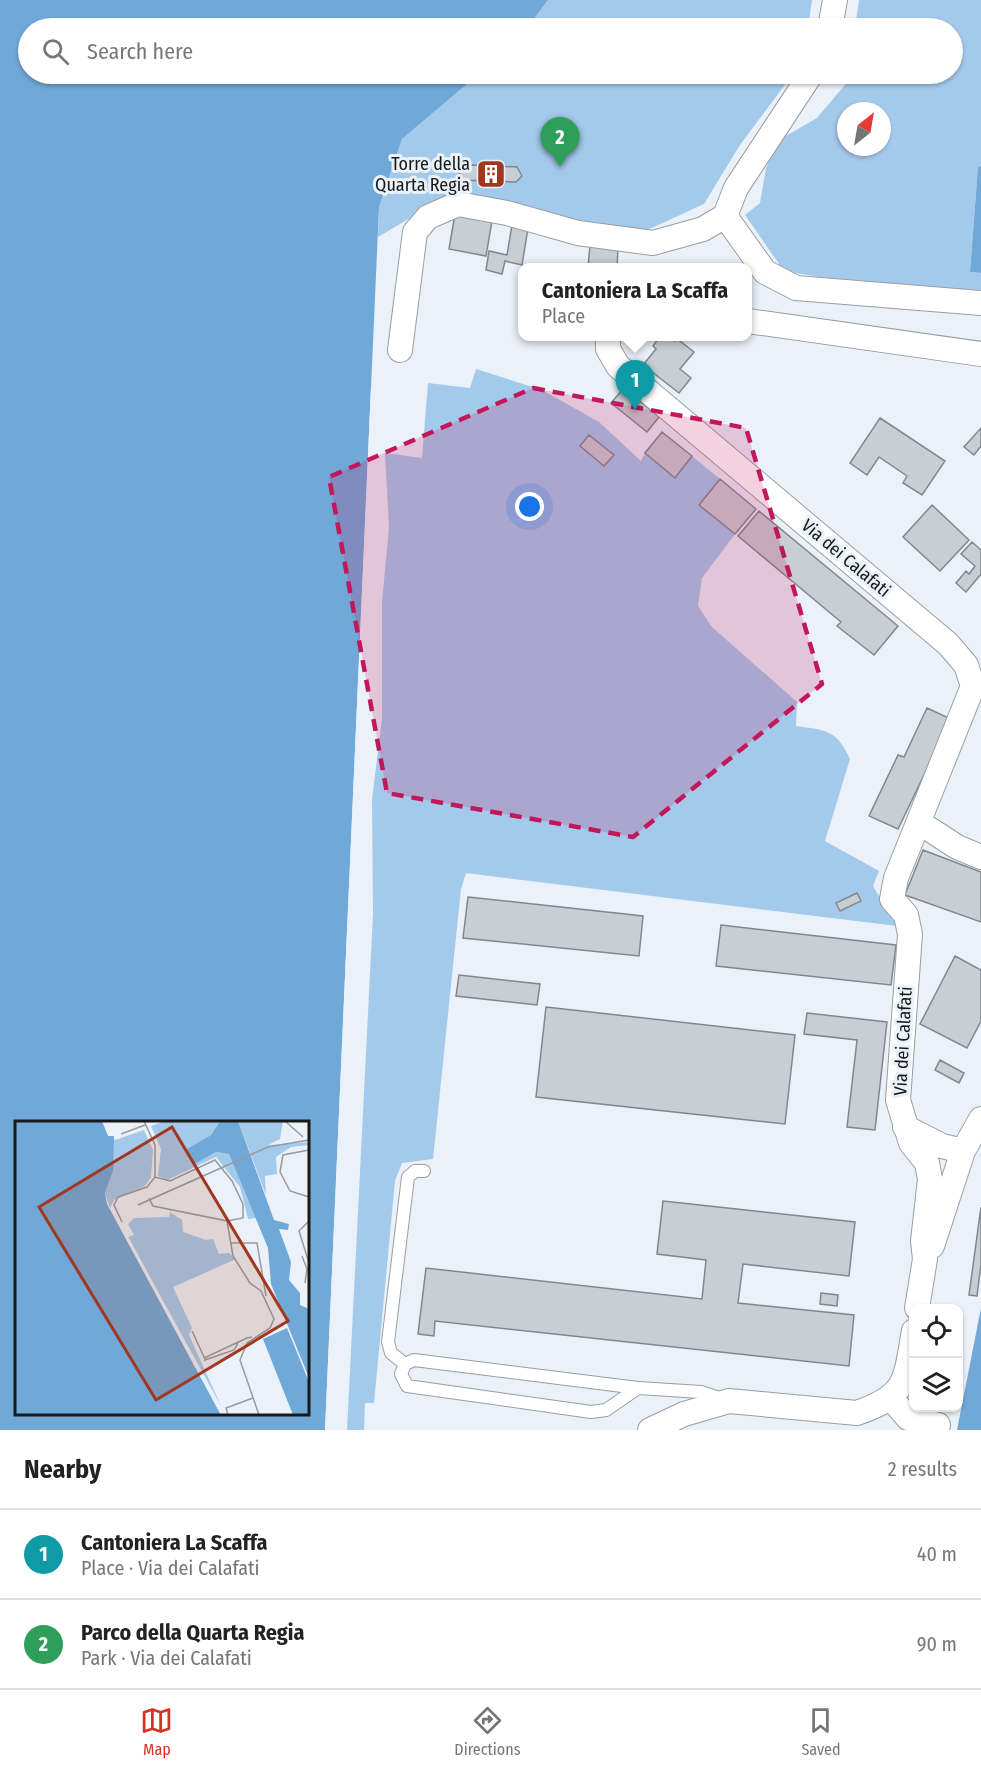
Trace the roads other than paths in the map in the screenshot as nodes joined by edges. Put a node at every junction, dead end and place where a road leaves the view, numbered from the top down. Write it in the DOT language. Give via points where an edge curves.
graph roads {
  1 [pos="835,0"];
  2 [pos="832,18"];
  3 [pos="804,84"];
  4 [pos="724,216"];
  5 [pos="981,303"];
  6 [pos="752,322"];
  7 [pos="608,341"];
  8 [pos="400,350"];
  9 [pos="981,354"];
  10 [pos="976,693"];
  11 [pos="920,823"];
  12 [pos="981,857"];
  13 [pos="981,1119"];
  14 [pos="904,1126"];
  15 [pos="963,1151"];
  16 [pos="424,1171"];
  17 [pos="926,1259"];
  18 [pos="918,1304"];
  19 [pos="909,1358"];
  20 [pos="405,1364"];
  21 [pos="638,1388"];
  22 [pos="891,1398"];
  23 [pos="729,1401"];
  24 [pos="938,1425"];
  25 [pos="650,1430"];
  1 -- 2 [label="street"];
  3 -- 4 [label="street" via="736,188"];
  4 -- 5 [label="street" via="765,272 796,288"];
  4 -- 8 [label="street" via="703,229 653,243 578,233 458,204 428,217 415,232"];
  6 -- 9 [label="street"];
  7 -- 10 [label="street, Via dei Calafati" via="618,366 948,644 966,665"];
  10 -- 11 [label="street, Via dei Calafati"];
  11 -- 12 [label="street" via="957,848"];
  11 -- 14 [label="street, Via dei Calafati" via="896,878 892,899 906,915 910,934 898,1100"];
  13 -- 15 [label="street, Via dei Calafati"];
  14 -- 15 [label="street" via="942,1146"];
  14 -- 17 [label="street, Via dei Calafati" via="911,1143 927,1163 930,1179 923,1240"];
  15 -- 17 [label="street, Via dei Calafati"];
  16 -- 20 [label="lane" via="415,1171 408,1177 389,1331 391,1353"];
  17 -- 18 [label="street, Via dei Calafati"];
  19 -- 22 [label="street" via="901,1387"];
  20 -- 21 [label="lane" via="414,1360"];
  20 -- 21 [label="lane" via="401,1374 407,1386 591,1412 606,1410"];
  21 -- 23 [label="lane" via="701,1392"];
  22 -- 23 [label="street" via="857,1413"];
  22 -- 24 [label="street" via="908,1418"];
  23 -- 25 [label="street" via="684,1414"];
}
